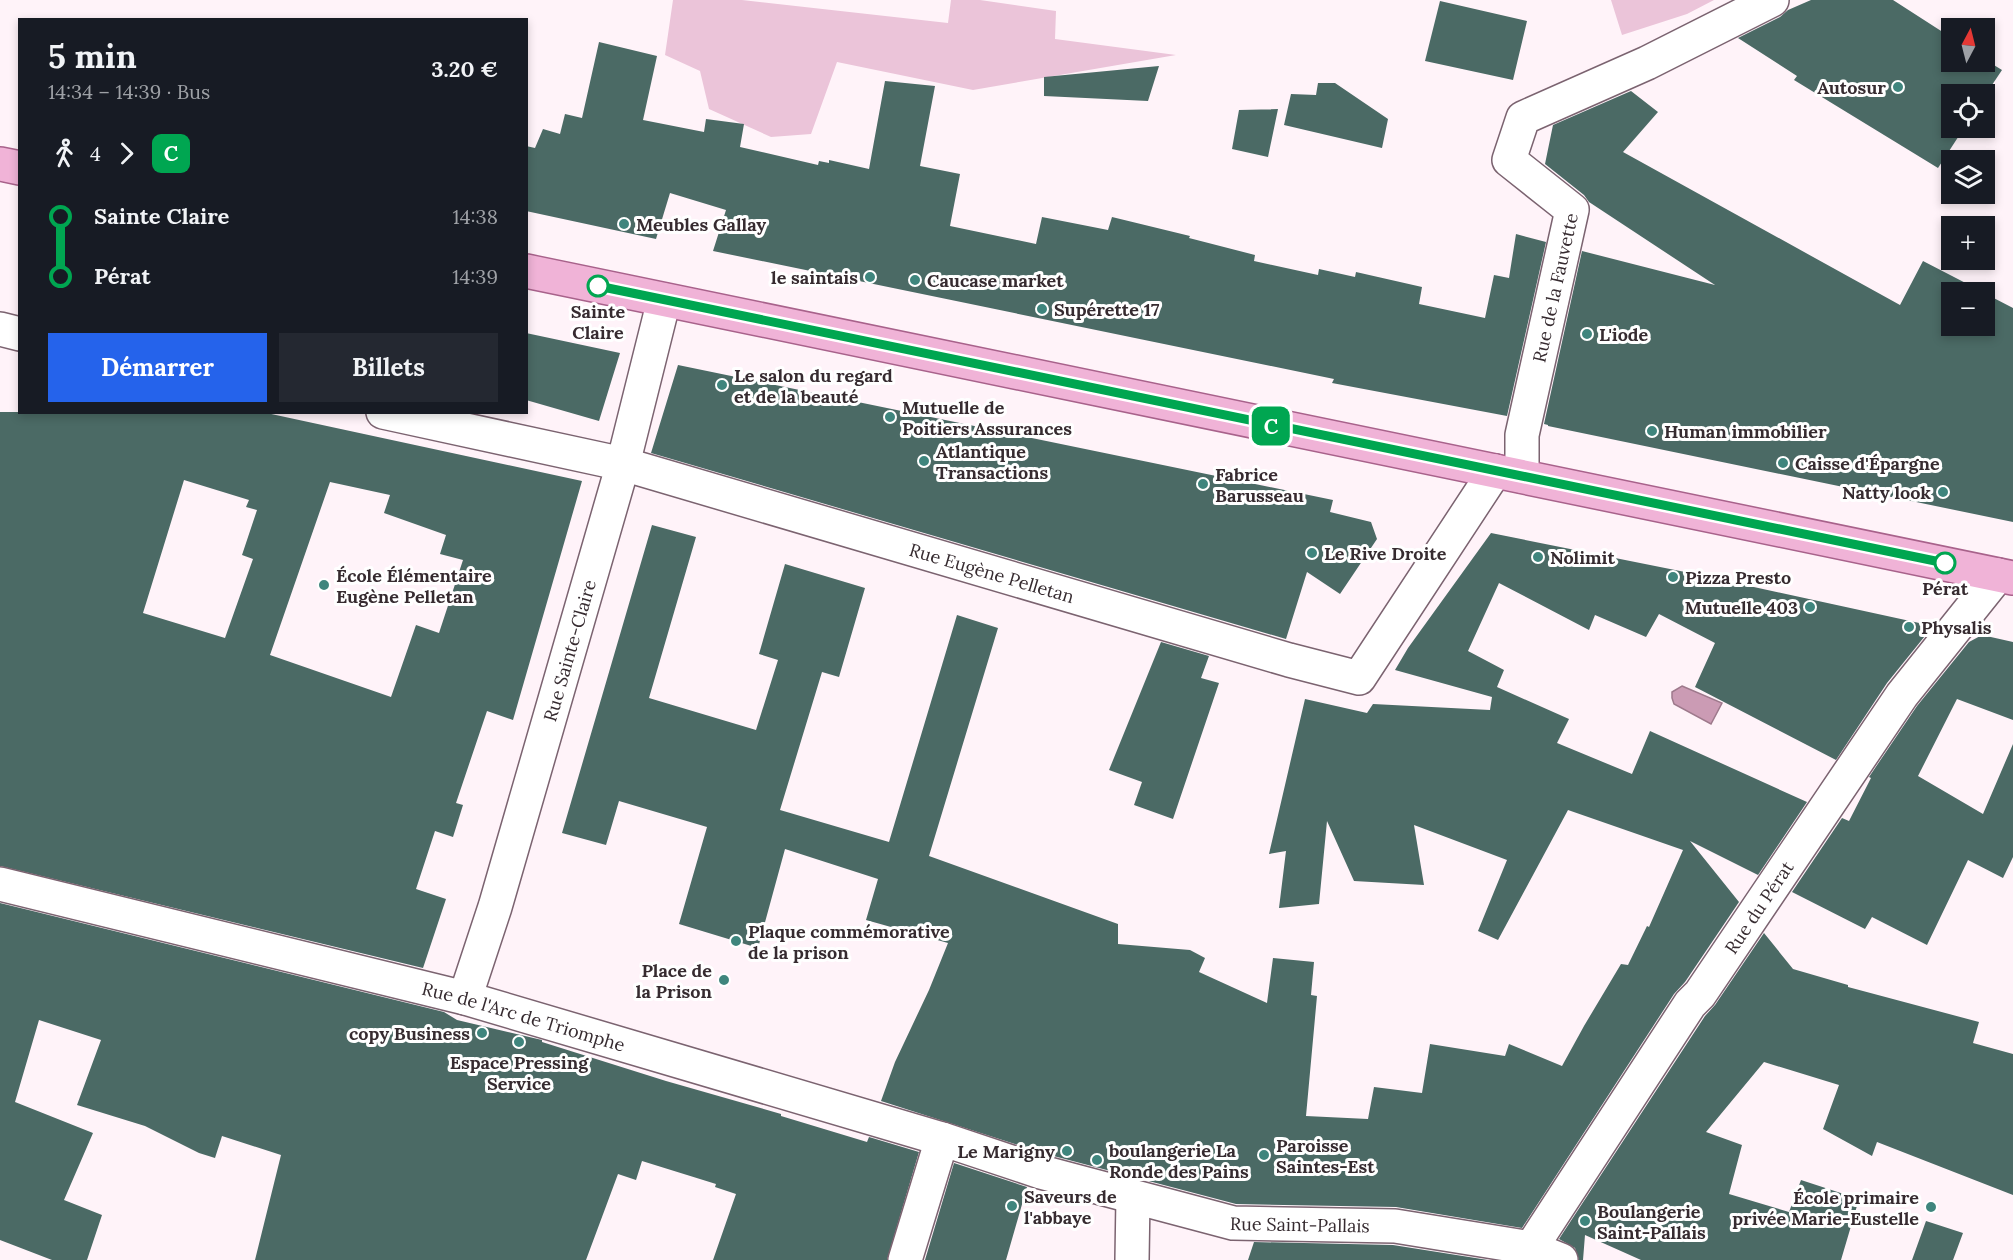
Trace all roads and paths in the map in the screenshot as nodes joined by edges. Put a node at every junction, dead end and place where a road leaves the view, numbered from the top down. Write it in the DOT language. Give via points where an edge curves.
graph roads {
  1 [pos="1772,0"];
  2 [pos="0,164"];
  3 [pos="18,168"];
  4 [pos="528,272"];
  5 [pos="664,300"];
  6 [pos="0,329"];
  7 [pos="18,334"];
  8 [pos="392,414"];
  9 [pos="623,464"];
  10 [pos="1508,474"];
  11 [pos="2006,576"];
  12 [pos="0,884"];
  13 [pos="465,998"];
  14 [pos="942,1139"];
  15 [pos="1041,1172"];
  16 [pos="1132,1197"];
  17 [pos="1531,1248"];
  18 [pos="905,1260"];
  19 [pos="1132,1260"];
  20 [pos="1561,1260"];
  1 -- 10 [label="street, Rue de la Fauvette" via="1647,63 1523,118 1509,159 1572,210 1522,435"];
  2 -- 3 [label="main road"];
  4 -- 5 [label="main road"];
  5 -- 9 [label="street, Rue Sainte-Claire"];
  5 -- 10 [label="main road"];
  6 -- 7 [label="street"];
  8 -- 9 [label="street, Rue Eugène Pelletan"];
  9 -- 10 [label="street, Rue Eugène Pelletan" via="1359,678"];
  9 -- 13 [label="street, Rue Sainte-Claire"];
  10 -- 11 [label="main road"];
  11 -- 17 [label="street, Rue du Pérat" via="1902,695 1690,1005"];
  12 -- 13 [label="street, Rue de l'Arc de Triomphe"];
  13 -- 14 [label="street, Rue de l'Arc de Triomphe"];
  14 -- 15 [label="street, Rue de l'Arc de Triomphe"];
  14 -- 18 [label="street"];
  15 -- 16 [label="street, Rue Saint-Pallais"];
  16 -- 17 [label="street, Rue Saint-Pallais" via="1233,1223 1395,1226"];
  16 -- 19 [label="street"];
  17 -- 20 [label="street, Rue Saint-Pallais"];
}
